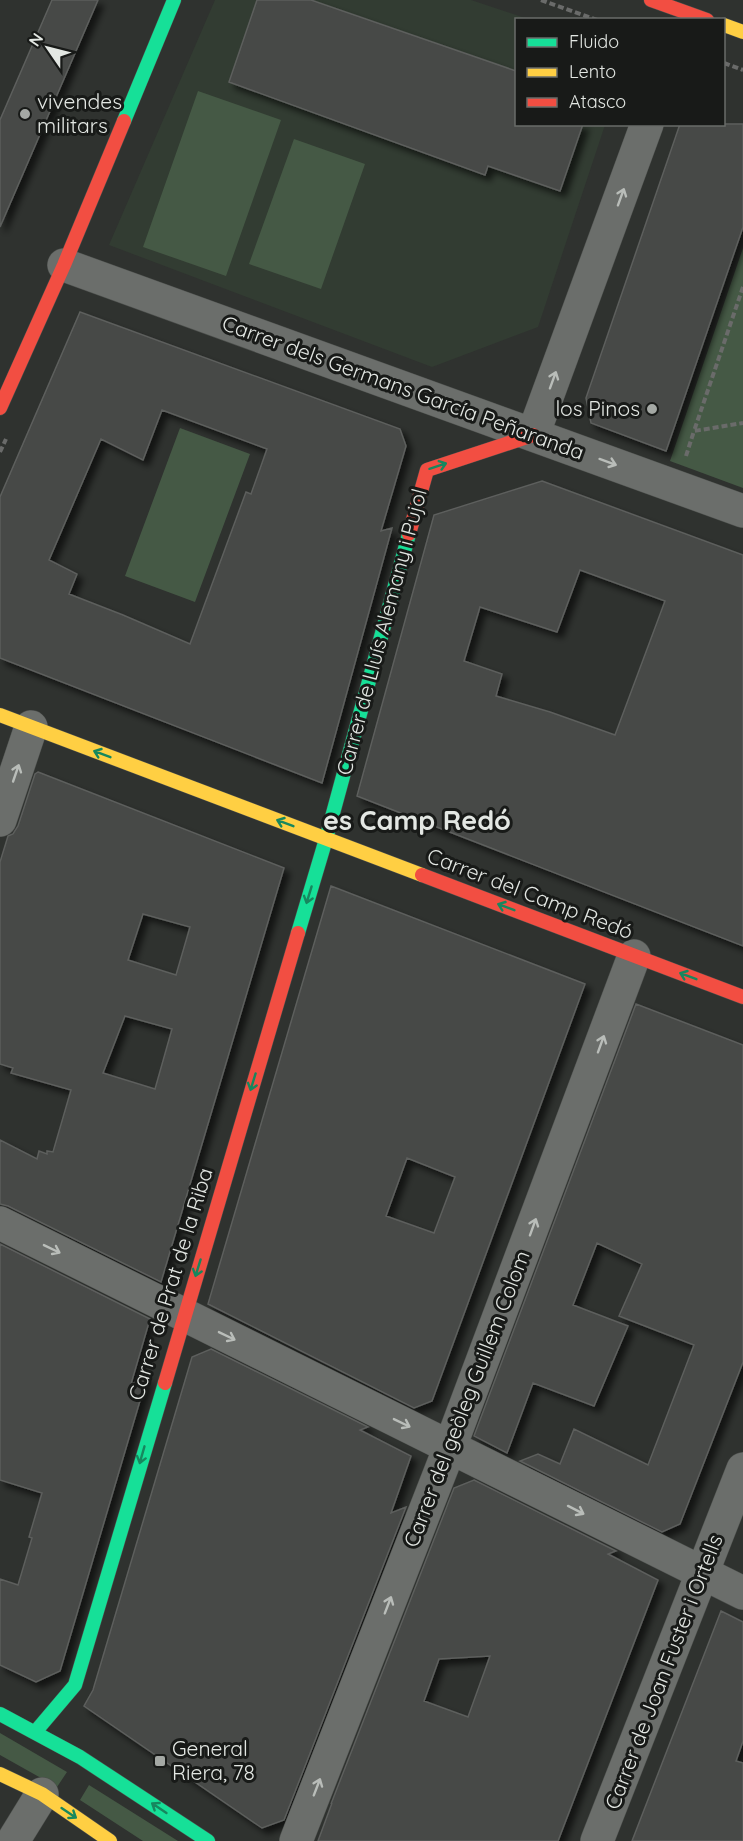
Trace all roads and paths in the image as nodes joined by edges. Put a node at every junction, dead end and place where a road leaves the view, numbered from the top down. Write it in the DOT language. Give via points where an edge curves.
graph roads {
  1 [pos="174,0"];
  2 [pos="541,0"];
  3 [pos="651,0"];
  4 [pos="694,13"];
  5 [pos="591,18"];
  6 [pos="725,26"];
  7 [pos="743,32"];
  8 [pos="725,64"];
  9 [pos="743,70"];
  10 [pos="646,126"];
  11 [pos="63,265"];
  12 [pos="743,287"];
  13 [pos="0,408"];
  14 [pos="743,423"];
  15 [pos="533,435"];
  16 [pos="743,511"];
  17 [pos="0,715"];
  18 [pos="31,727"];
  19 [pos="0,820"];
  20 [pos="326,839"];
  21 [pos="634,956"];
  22 [pos="743,997"];
  23 [pos="0,1223"];
  24 [pos="184,1315"];
  25 [pos="450,1447"];
  26 [pos="743,1469"];
  27 [pos="703,1573"];
  28 [pos="743,1593"];
  29 [pos="0,1714"];
  30 [pos="36,1731"];
  31 [pos="0,1774"];
  32 [pos="42,1794"];
  33 [pos="13,1841"];
  34 [pos="110,1841"];
  35 [pos="208,1841"];
  36 [pos="296,1841"];
  37 [pos="597,1841"];
  1 -- 11 [label="street"];
  2 -- 5 [label="path"];
  3 -- 4 [label="street"];
  6 -- 7 [label="street"];
  8 -- 9 [label="path"];
  15 -- 10 [label="street, one-way"];
  11 -- 13 [label="street"];
  11 -- 15 [label="street, Carrer dels Germans García Peñaranda"];
  12 -- 14 [label="path" via="694,431"];
  15 -- 16 [label="street, Carrer dels Germans García Peñaranda, one-way"];
  20 -- 15 [label="street, Carrer de Lluís Alemany i Pujol, one-way" via="427,470"];
  17 -- 18 [label="street, Carrer del Camp Redó"];
  19 -- 18 [label="street, one-way"];
  20 -- 18 [label="street, Carrer del Camp Redó, one-way"];
  21 -- 20 [label="street, Carrer del Camp Redó, one-way"];
  20 -- 24 [label="street, Carrer de Prat de la Riba, one-way"];
  22 -- 21 [label="street, Carrer del Camp Redó, one-way"];
  25 -- 21 [label="street, Carrer del geòleg Guillem Colom, one-way"];
  23 -- 24 [label="street, one-way"];
  24 -- 25 [label="street, one-way"];
  24 -- 30 [label="street, Carrer de Prat de la Riba, one-way" via="75,1685"];
  25 -- 27 [label="street, one-way"];
  36 -- 25 [label="street, Carrer del geòleg Guillem Colom, one-way"];
  26 -- 27 [label="street, Carrer de Joan Fuster i Ortells"];
  27 -- 28 [label="street"];
  27 -- 37 [label="street, Carrer de Joan Fuster i Ortells"];
  29 -- 30 [label="street"];
  35 -- 30 [label="street, one-way" via="89,1761"];
  31 -- 32 [label="street"];
  32 -- 33 [label="street"];
  32 -- 34 [label="street, one-way"];
}
